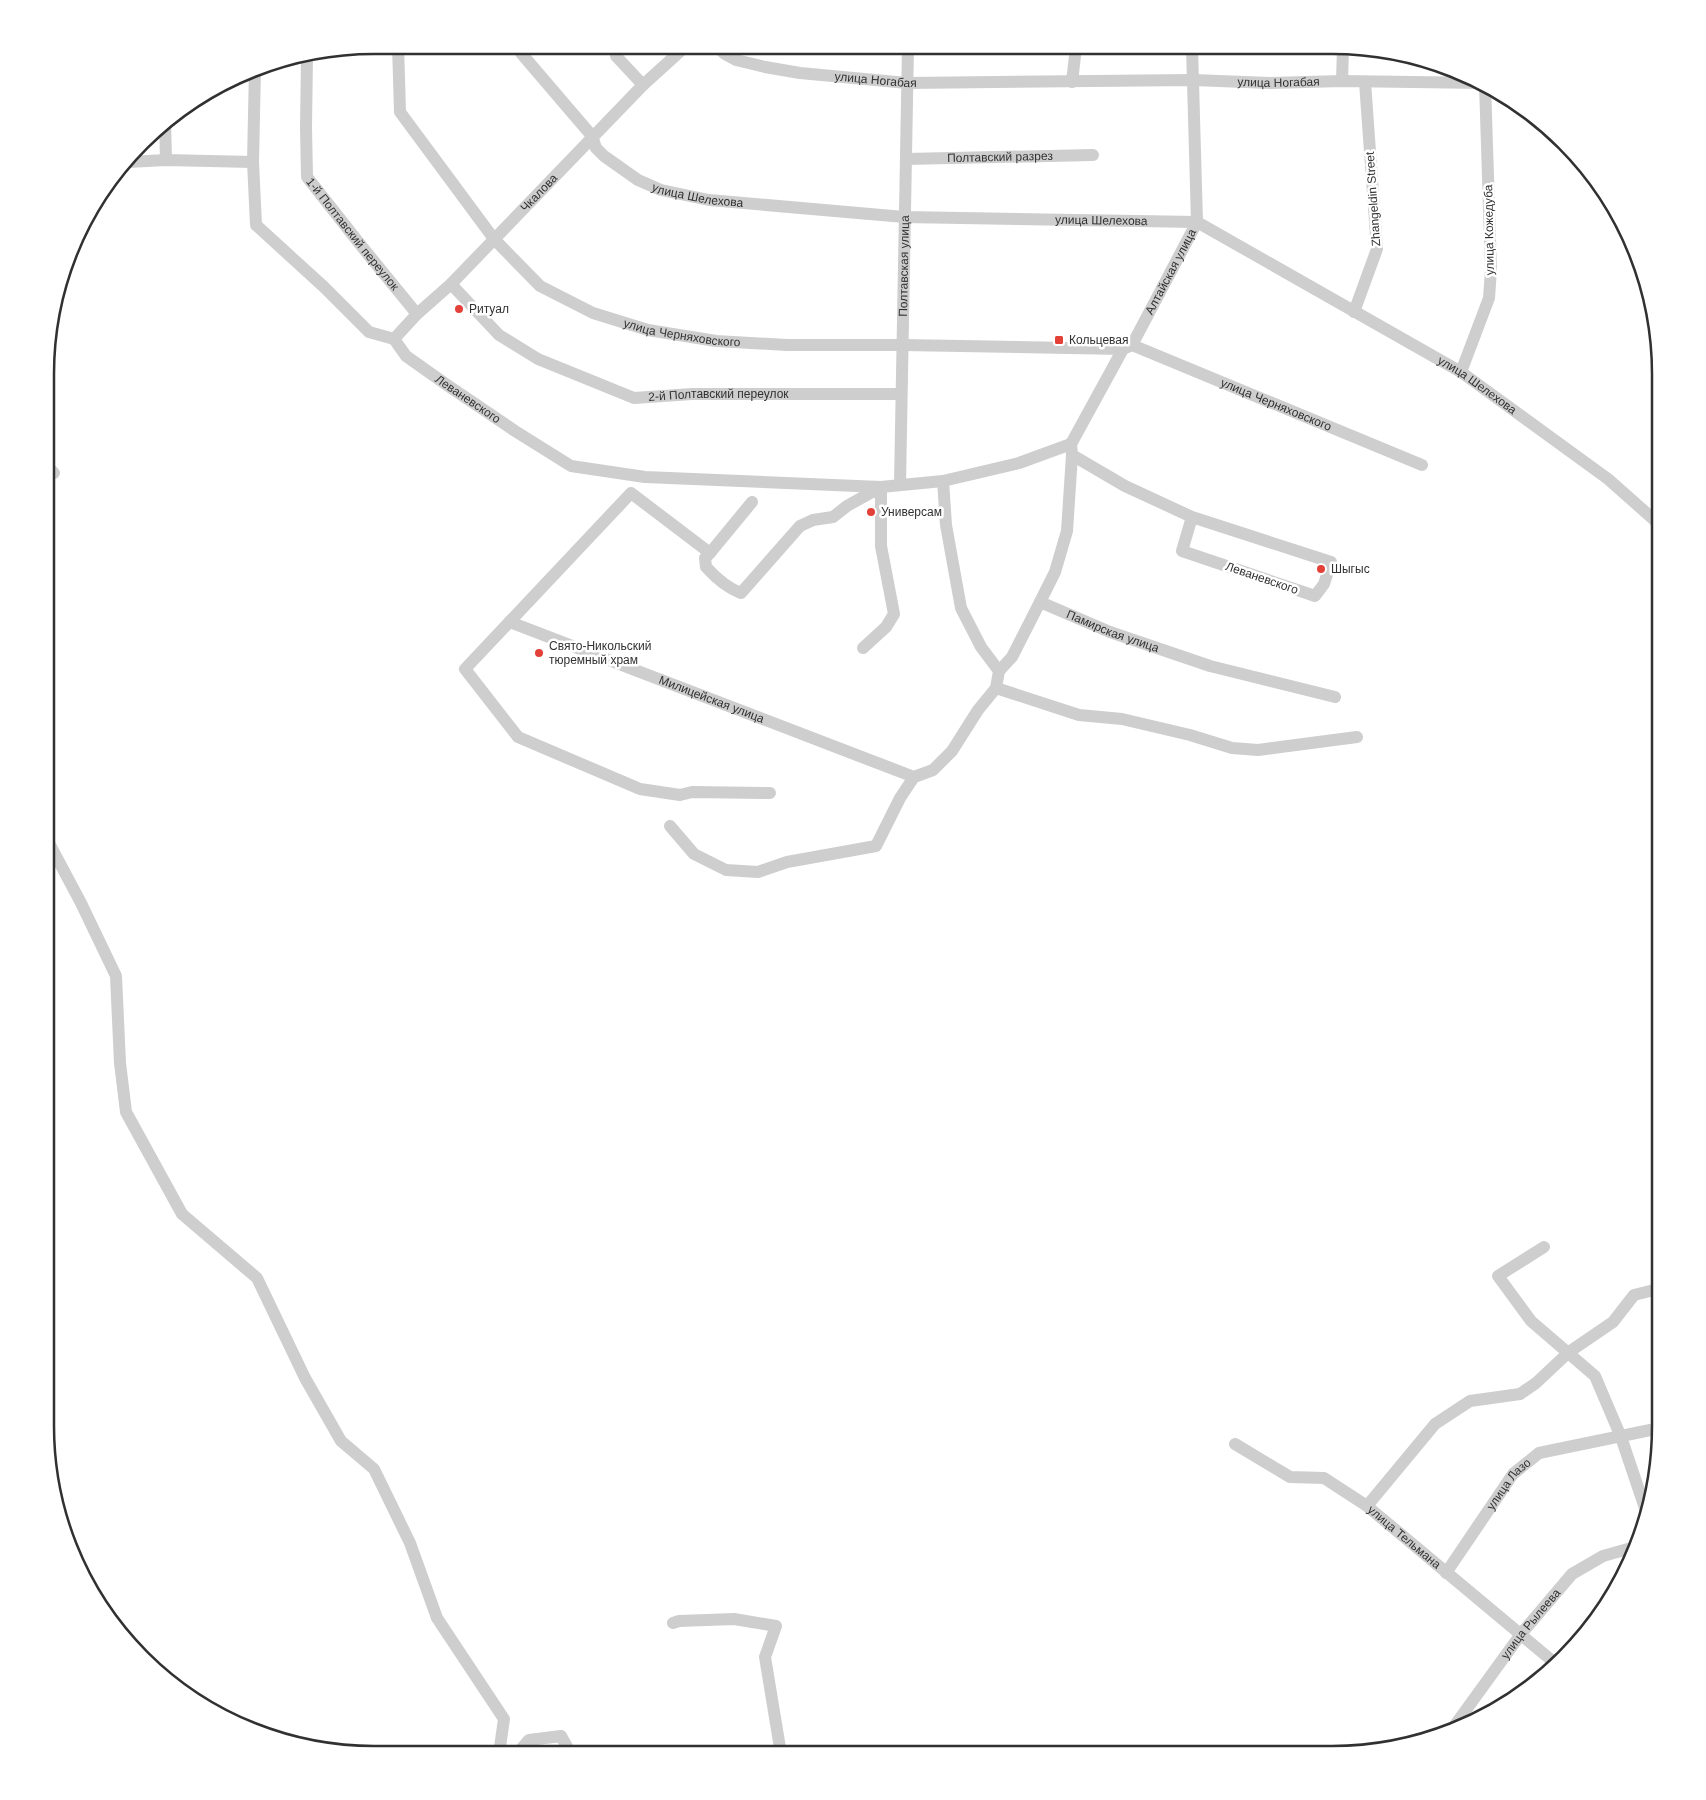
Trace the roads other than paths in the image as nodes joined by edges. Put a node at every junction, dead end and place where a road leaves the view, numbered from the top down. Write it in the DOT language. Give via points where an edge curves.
graph roads {
  1 [pos="398,54"];
  2 [pos="522,54"];
  3 [pos="616,54"];
  4 [pos="677,54"];
  5 [pos="725,54"];
  6 [pos="908,54"];
  7 [pos="1075,54"];
  8 [pos="1192,54"];
  9 [pos="1342,54"];
  10 [pos="307,61"];
  11 [pos="255,77"];
  12 [pos="1193,80"];
  13 [pos="1342,81"];
  14 [pos="1072,82"];
  15 [pos="1365,82"];
  16 [pos="907,83"];
  17 [pos="1465,83"];
  18 [pos="643,85"];
  19 [pos="1484,93"];
  20 [pos="166,131"];
  21 [pos="592,136"];
  22 [pos="1093,155"];
  23 [pos="906,159"];
  24 [pos="166,160"];
  25 [pos="134,162"];
  26 [pos="253,162"];
  27 [pos="904,217"];
  28 [pos="1196,222"];
  29 [pos="494,239"];
  30 [pos="451,284"];
  31 [pos="1354,312"];
  32 [pos="417,314"];
  33 [pos="394,339"];
  34 [pos="903,345"];
  35 [pos="1128,347"];
  36 [pos="1461,372"];
  37 [pos="901,394"];
  38 [pos="1072,450"];
  39 [pos="1422,464"];
  40 [pos="943,481"];
  41 [pos="900,485"];
  42 [pos="882,487"];
  43 [pos="752,502"];
  44 [pos="1192,517"];
  45 [pos="1652,517"];
  46 [pos="710,553"];
  47 [pos="1040,602"];
  48 [pos="510,622"];
  49 [pos="863,648"];
  50 [pos="999,671"];
  51 [pos="996,688"];
  52 [pos="1335,698"];
  53 [pos="1357,737"];
  54 [pos="914,777"];
  55 [pos="770,793"];
  56 [pos="670,826"];
  57 [pos="54,852"];
  58 [pos="1544,1247"];
  59 [pos="1652,1290"];
  60 [pos="1568,1352"];
  61 [pos="1652,1430"];
  62 [pos="1620,1438"];
  63 [pos="1235,1444"];
  64 [pos="1643,1502"];
  65 [pos="1367,1506"];
  66 [pos="1628,1549"];
  67 [pos="1446,1573"];
  68 [pos="674,1624"];
  69 [pos="1521,1634"];
  70 [pos="1551,1660"];
  71 [pos="1458,1720"];
  72 [pos="501,1746"];
  73 [pos="524,1746"];
  74 [pos="567,1746"];
  75 [pos="780,1746"];
  1 -- 29 [label="street, улица Черняховского" via="400,112"];
  2 -- 21 [label="street, улица Шелехова"];
  3 -- 18 [label="street"];
  4 -- 18 [label="street, Чкалова"];
  5 -- 16 [label="street, улица Ногабая" via="736,60 800,73"];
  6 -- 16 [label="street, Полтавская улица"];
  7 -- 14 [label="street"];
  8 -- 12 [label="street, Алтайская улица"];
  9 -- 13 [label="street"];
  10 -- 32 [label="street, 1-й Полтавский переулок" via="307,177"];
  11 -- 26 [label="street"];
  12 -- 13 [label="street, улица Ногабая"];
  12 -- 14 [label="street, улица Ногабая"];
  12 -- 28 [label="street, Алтайская улица"];
  13 -- 15 [label="street, улица Ногабая"];
  14 -- 16 [label="street, улица Ногабая"];
  15 -- 17 [label="street, улица Ногабая"];
  15 -- 31 [label="street, Zhangeldin Street" via="1377,250"];
  16 -- 23 [label="street, Полтавская улица"];
  18 -- 21 [label="street, Чкалова"];
  19 -- 36 [label="street, улица Кожедуба" via="1491,270 1489,298"];
  20 -- 24 [label="street"];
  21 -- 27 [label="street, улица Шелехова" via="596,148 604,156 638,180 661,190 709,200"];
  21 -- 29 [label="street, Чкалова"];
  22 -- 23 [label="street, Полтавский разрез"];
  23 -- 27 [label="street, Полтавская улица"];
  24 -- 25 [label="street"];
  24 -- 26 [label="street"];
  26 -- 33 [label="street" via="256,225 369,332"];
  27 -- 28 [label="street, улица Шелехова"];
  27 -- 34 [label="street, Полтавская улица"];
  28 -- 31 [label="street, улица Шелехова"];
  28 -- 35 [label="street, Алтайская улица"];
  29 -- 30 [label="street, Чкалова"];
  29 -- 34 [label="street, улица Черняховского" via="540,286 593,313 648,330 716,341"];
  30 -- 32 [label="street, Чкалова"];
  30 -- 37 [label="street, 2-й Полтавский переулок" via="500,335 538,358 634,398 692,394"];
  31 -- 36 [label="street, улица Шелехова"];
  32 -- 33 [label="street, Чкалова"];
  33 -- 42 [label="street, Леваневского" via="406,356 438,379 571,466 645,477"];
  34 -- 35 [label="street, улица Черняховского"];
  34 -- 37 [label="street, Полтавская улица"];
  35 -- 38 [label="street, Алтайская улица"];
  35 -- 39 [label="street, улица Черняховского"];
  36 -- 45 [label="street, улица Шелехова" via="1608,479"];
  37 -- 41 [label="street, Полтавская улица"];
  38 -- 40 [label="street, Леваневского"];
  38 -- 44 [label="street, Леваневского" via="1125,486"];
  38 -- 47 [label="street" via="1066,531 1055,572"];
  40 -- 41 [label="street, Леваневского"];
  40 -- 50 [label="street" via="946,525 961,608 981,647"];
  41 -- 42 [label="street, Леваневского"];
  42 -- 46 [label="street, Леваневского" via="833,517 800,526 741,593 717,579 706,567 705,558"];
  42 -- 49 [label="street" via="881,546 894,614 886,627"];
  43 -- 46 [label="street"];
  44 -- 44 [label="street, Леваневского" via="1331,562 1324,584 1315,596 1182,551"];
  46 -- 48 [label="street" via="631,493"];
  47 -- 50 [label="street" via="1012,658"];
  47 -- 52 [label="street, Памирская улица" via="1110,632 1210,666"];
  48 -- 54 [label="street, Милицейская улица"];
  48 -- 55 [label="street" via="465,669 518,737 640,789 680,795 692,792"];
  50 -- 51 [label="street"];
  51 -- 53 [label="street" via="1078,714 1122,719 1232,748 1258,750"];
  51 -- 54 [label="street" via="952,751 932,770"];
  54 -- 56 [label="street" via="876,846 787,862 758,872 726,870 694,854"];
  57 -- 72 [label="street" via="116,976 126,1112 182,1214 257,1278 305,1378 341,1442 374,1469 410,1543 436,1618 504,1719"];
  58 -- 60 [label="street" via="1498,1276 1531,1321"];
  59 -- 60 [label="street" via="1634,1295 1612,1322"];
  60 -- 62 [label="street" via="1594,1376"];
  60 -- 65 [label="street" via="1520,1394 1470,1401 1435,1424"];
  61 -- 62 [label="street, улица Лазо"];
  62 -- 64 [label="street"];
  62 -- 67 [label="street, улица Лазо" via="1539,1453 1513,1474"];
  63 -- 65 [label="street, улица Тельмана" via="1290,1477 1324,1478"];
  65 -- 67 [label="street, улица Тельмана"];
  66 -- 69 [label="street, улица Рылеева" via="1603,1556 1572,1574"];
  67 -- 69 [label="street, улица Тельмана"];
  68 -- 75 [label="street" via="734,1619 776,1626 765,1657"];
  69 -- 70 [label="street, улица Тельмана"];
  69 -- 71 [label="street, улица Рылеева"];
  73 -- 74 [label="street" via="529,1740 561,1736"];
}
